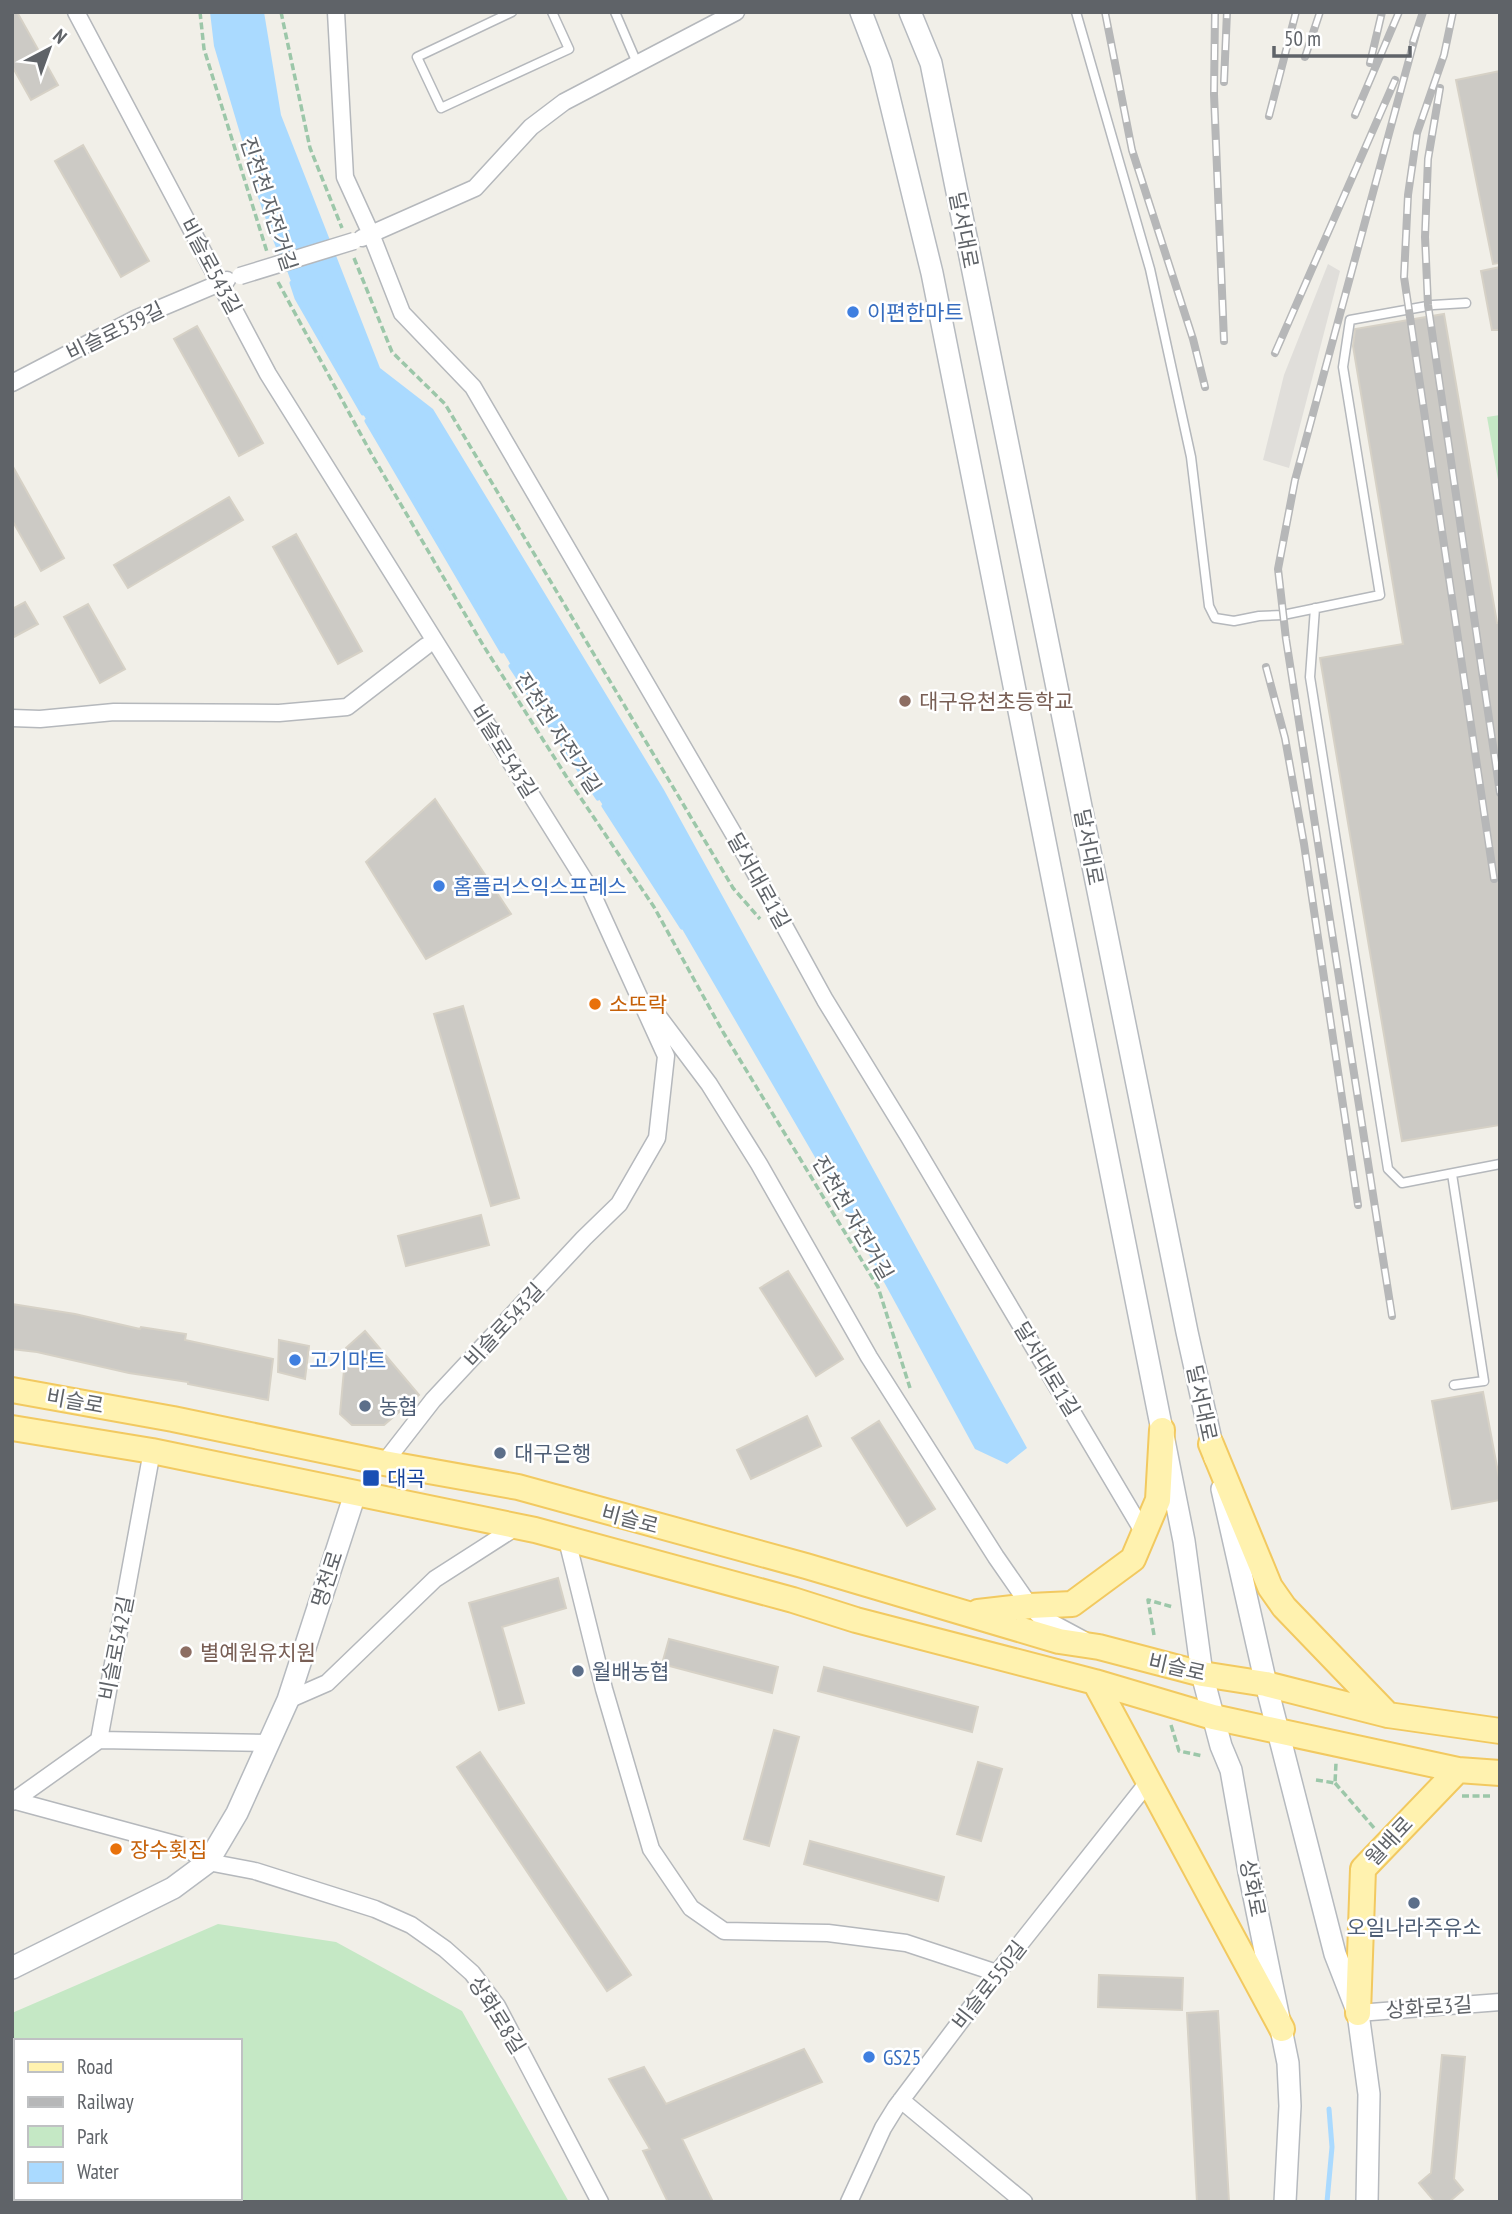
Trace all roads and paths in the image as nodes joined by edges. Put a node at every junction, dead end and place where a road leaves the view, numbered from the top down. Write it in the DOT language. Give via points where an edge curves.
graph roads {
  1 [pos="76,12"];
  2 [pos="200,12"];
  3 [pos="281,12"];
  4 [pos="336,12"];
  5 [pos="512,12"];
  6 [pos="552,12"];
  7 [pos="615,12"];
  8 [pos="736,12"];
  9 [pos="861,12"];
  10 [pos="910,12"];
  11 [pos="1076,12"];
  12 [pos="637,63"];
  13 [pos="371,234"];
  14 [pos="350,243"];
  15 [pos="270,262"];
  16 [pos="272,271"];
  17 [pos="219,282"];
  18 [pos="1466,303"];
  19 [pos="12,383"];
  20 [pos="1314,608"];
  21 [pos="426,646"];
  22 [pos="12,718"];
  23 [pos="760,919"];
  24 [pos="628,974"];
  25 [pos="1500,1164"];
  26 [pos="1452,1174"];
  27 [pos="1454,1385"];
  28 [pos="12,1390"];
  29 [pos="913,1396"];
  30 [pos="12,1428"];
  31 [pos="1162,1430"];
  32 [pos="1212,1444"];
  33 [pos="152,1451"];
  34 [pos="384,1463"];
  35 [pos="355,1494"];
  36 [pos="516,1527"];
  37 [pos="1144,1533"];
  38 [pos="567,1540"];
  39 [pos="1190,1577"];
  40 [pos="1030,1606"];
  41 [pos="1182,1609"];
  42 [pos="964,1614"];
  43 [pos="1154,1635"];
  44 [pos="1099,1647"];
  45 [pos="1202,1674"];
  46 [pos="1095,1682"];
  47 [pos="1266,1684"];
  48 [pos="288,1700"];
  49 [pos="1168,1715"];
  50 [pos="1388,1715"];
  51 [pos="1213,1717"];
  52 [pos="1278,1731"];
  53 [pos="1500,1731"];
  54 [pos="99,1740"];
  55 [pos="269,1743"];
  56 [pos="1336,1754"];
  57 [pos="1209,1757"];
  58 [pos="1458,1770"];
  59 [pos="1500,1773"];
  60 [pos="1316,1780"];
  61 [pos="1149,1781"];
  62 [pos="1335,1783"];
  63 [pos="1452,1796"];
  64 [pos="1500,1796"];
  65 [pos="13,1801"];
  66 [pos="1379,1834"];
  67 [pos="208,1862"];
  68 [pos="12,1968"];
  69 [pos="997,1973"];
  70 [pos="1500,2002"];
  71 [pos="1358,2013"];
  72 [pos="1282,2029"];
  73 [pos="901,2100"];
  74 [pos="600,2202"];
  75 [pos="849,2202"];
  76 [pos="1024,2202"];
  77 [pos="1285,2202"];
  78 [pos="1367,2202"];
  1 -- 17 [label="street, 비슬로543길"];
  2 -- 15 [label="path, 진천천 자전거길" via="204,49"];
  3 -- 14 [label="path" via="310,148"];
  4 -- 13 [label="street, 달서대로1길" via="345,177"];
  5 -- 6 [label="lane" via="417,57 441,108 569,49"];
  7 -- 12 [label="lane"];
  8 -- 12 [label="street, 비슬로539길"];
  9 -- 31 [label="main road, 달서대로" via="881,64 932,273"];
  10 -- 32 [label="main road, 달서대로" via="931,63"];
  11 -- 20 [label="lane" via="1150,269 1191,457 1209,606 1216,618 1234,621"];
  12 -- 13 [label="street, 비슬로539길" via="564,102 531,127 475,188"];
  13 -- 14 [label="street, 비슬로539길"];
  13 -- 37 [label="street, 달서대로1길" via="402,313 473,387 831,1009"];
  14 -- 17 [label="street, 비슬로539길, bridge"];
  14 -- 23 [label="path" via="392,352 445,404 733,888"];
  16 -- 29 [label="path, 진천천 자전거길" via="483,645 654,907 723,1032 878,1287"];
  17 -- 19 [label="street, 비슬로539길" via="137,318"];
  17 -- 24 [label="street, 비슬로543길" via="268,374 590,889"];
  18 -- 20 [label="lane" via="1350,320 1343,367 1380,594"];
  20 -- 26 [label="lane" via="1310,677 1388,1169 1402,1183"];
  21 -- 22 [label="street" via="347,707 279,713 114,712"];
  24 -- 34 [label="street, 비슬로543길" via="666,1056 657,1138 619,1204 433,1400"];
  24 -- 40 [label="street" via="709,1084 876,1367"];
  25 -- 26 [label="lane"];
  26 -- 27 [label="lane" via="1484,1381"];
  28 -- 34 [label="main road, 비슬로"];
  30 -- 33 [label="main road, 비슬로"];
  31 -- 37 [label="main road" via="1158,1500"];
  31 -- 39 [label="main road, 달서대로"];
  32 -- 47 [label="main road, 달서대로"];
  32 -- 50 [label="main road" via="1270,1587"];
  33 -- 35 [label="main road, 비슬로"];
  33 -- 54 [label="street, 비슬로542길"];
  34 -- 42 [label="main road, 비슬로" via="518,1488"];
  35 -- 36 [label="main road, 비슬로"];
  35 -- 48 [label="main road, 명천로"];
  36 -- 38 [label="main road, 비슬로"];
  36 -- 48 [label="street" via="435,1579 327,1683"];
  37 -- 40 [label="main road" via="1133,1559 1072,1604"];
  38 -- 46 [label="main road, 비슬로"];
  38 -- 69 [label="street" via="604,1689 652,1849 691,1908 724,1931 828,1933 906,1944"];
  39 -- 45 [label="main road, 상화로"];
  40 -- 42 [label="main road"];
  40 -- 44 [label="street" via="1041,1617"];
  41 -- 43 [label="path" via="1149,1600"];
  42 -- 44 [label="main road, 비슬로" via="1059,1641"];
  44 -- 45 [label="main road, 비슬로"];
  45 -- 47 [label="main road, 비슬로"];
  45 -- 51 [label="main road, 상화로"];
  46 -- 51 [label="main road, 비슬로"];
  46 -- 61 [label="main road"];
  47 -- 50 [label="main road"];
  47 -- 52 [label="main road"];
  48 -- 55 [label="main road, 명천로"];
  49 -- 57 [label="path" via="1179,1751"];
  50 -- 53 [label="main road"];
  51 -- 52 [label="main road"];
  51 -- 72 [label="main road, 상화로" via="1231,1770"];
  52 -- 58 [label="main road"];
  52 -- 71 [label="main road" via="1335,1954"];
  54 -- 55 [label="street"];
  54 -- 65 [label="street"];
  55 -- 67 [label="main road, 명천로"];
  56 -- 62 [label="path"];
  58 -- 59 [label="main road"];
  58 -- 71 [label="main road, 월배로" via="1363,1869"];
  60 -- 62 [label="path"];
  61 -- 69 [label="street, 비슬로550길"];
  61 -- 72 [label="main road"];
  62 -- 66 [label="path"];
  63 -- 64 [label="path"];
  65 -- 67 [label="street" via="182,1846"];
  67 -- 68 [label="main road, 명천로" via="173,1888"];
  67 -- 74 [label="street, 상화로8길" via="255,1871 375,1909 411,1925 444,1948 472,1973 497,2006"];
  69 -- 73 [label="street, 비슬로550길"];
  70 -- 71 [label="street, 상화로3길"];
  71 -- 78 [label="main road" via="1369,2094"];
  72 -- 77 [label="main road, 상화로" via="1290,2106"];
  73 -- 75 [label="street, 비슬로550길"];
  73 -- 76 [label="street"];
}
